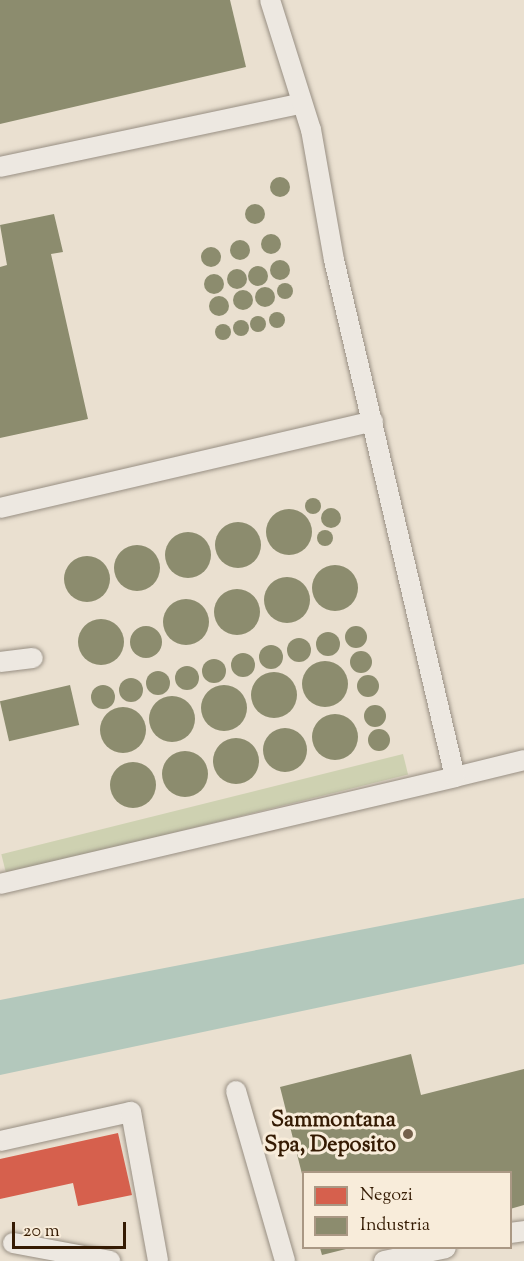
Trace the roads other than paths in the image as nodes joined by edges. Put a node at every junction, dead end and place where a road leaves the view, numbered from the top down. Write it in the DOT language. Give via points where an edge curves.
graph roads {
  1 [pos="270,0"];
  2 [pos="300,104"];
  3 [pos="0,167"];
  4 [pos="372,421"];
  5 [pos="0,508"];
  6 [pos="33,658"];
  7 [pos="0,662"];
  8 [pos="524,759"];
  9 [pos="455,777"];
  10 [pos="0,884"];
  11 [pos="237,1091"];
  12 [pos="0,1141"];
  13 [pos="13,1243"];
  14 [pos="441,1249"];
  15 [pos="110,1261"];
  16 [pos="158,1261"];
  17 [pos="285,1261"];
  18 [pos="384,1261"];
  1 -- 2 [label="lane"];
  2 -- 3 [label="lane"];
  2 -- 4 [label="lane" via="311,130 334,260"];
  4 -- 5 [label="lane"];
  4 -- 9 [label="lane"];
  6 -- 7 [label="lane"];
  8 -- 9 [label="lane"];
  9 -- 10 [label="lane"];
  11 -- 17 [label="lane"];
  12 -- 16 [label="lane" via="131,1112"];
  13 -- 15 [label="lane"];
  14 -- 18 [label="lane"];
}
